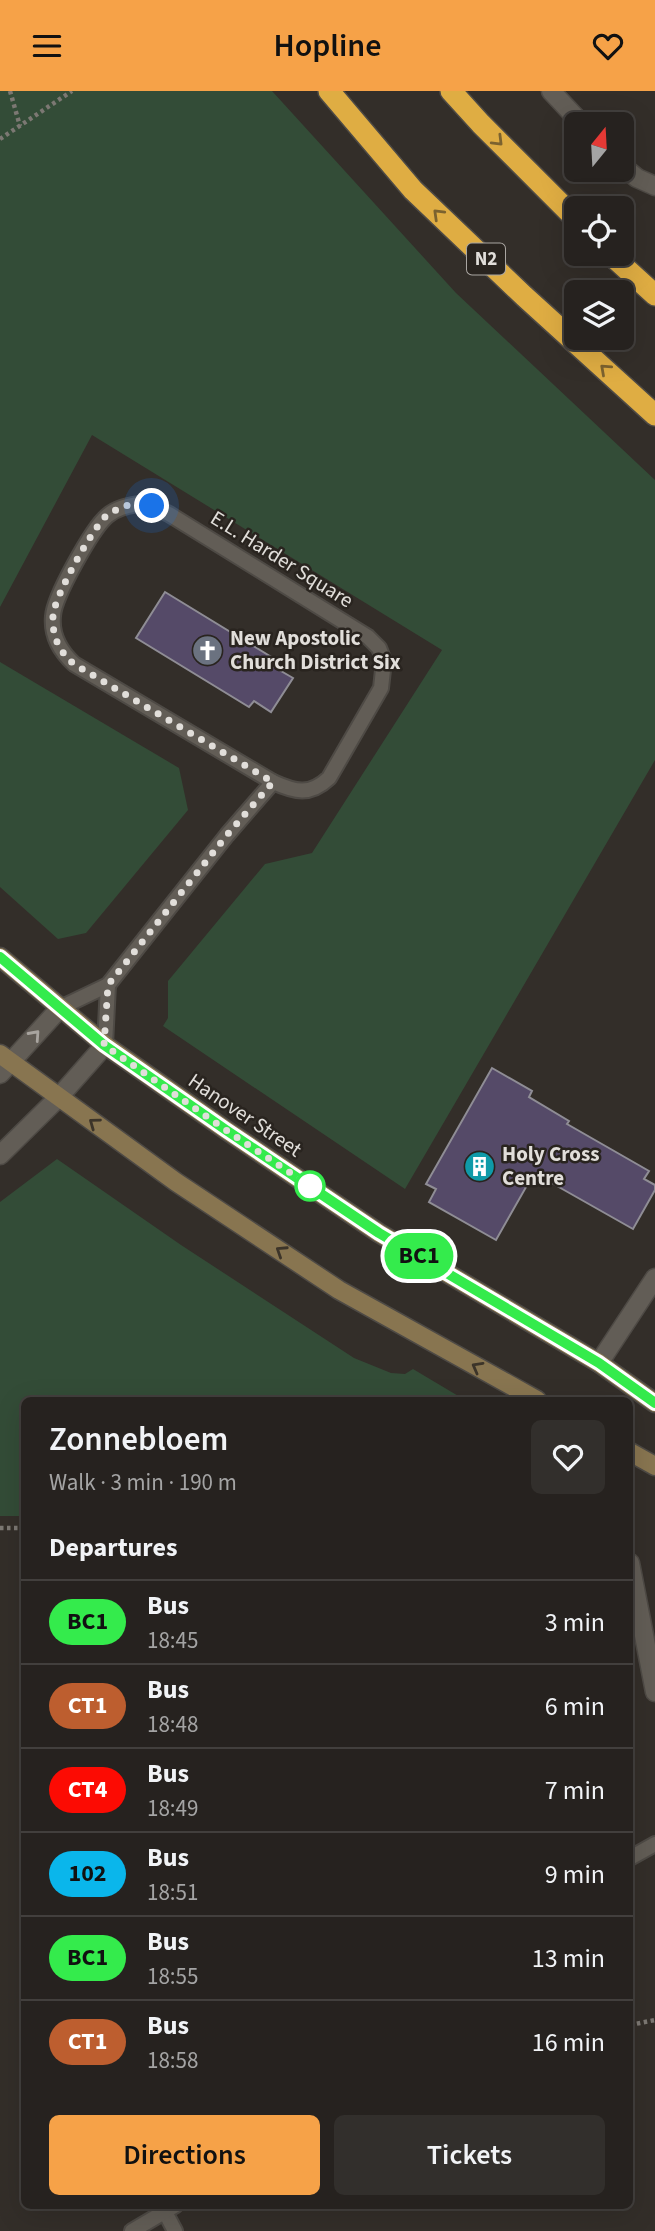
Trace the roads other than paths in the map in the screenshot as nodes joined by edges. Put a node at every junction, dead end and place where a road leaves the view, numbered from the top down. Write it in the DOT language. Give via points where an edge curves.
graph roads {
  1 [pos="329,91"];
  2 [pos="452,91"];
  3 [pos="551,91"];
  4 [pos="571,112"];
  5 [pos="634,176"];
  6 [pos="655,186"];
  7 [pos="564,207"];
  8 [pos="623,266"];
  9 [pos="655,292"];
  10 [pos="655,415"];
  11 [pos="273,782"];
  12 [pos="0,957"];
  13 [pos="108,985"];
  14 [pos="60,1007"];
  15 [pos="104,1045"];
  16 [pos="3,1063"];
  17 [pos="59,1097"];
  18 [pos="0,1155"];
  19 [pos="655,1278"];
  20 [pos="599,1363"];
  21 [pos="532,1397"];
  22 [pos="655,1403"];
  23 [pos="633,1454"];
  24 [pos="655,1466"];
  25 [pos="633,1578"];
  26 [pos="655,1692"];
  27 [pos="655,1845"];
  28 [pos="633,1856"];
  29 [pos="168,2209"];
  30 [pos="170,2209"];
  31 [pos="132,2231"];
  32 [pos="175,2231"];
  10 -- 1 [label="highway, N2, one-way" via="414,190"];
  2 -- 7 [label="highway, one-way"];
  3 -- 4 [label="street"];
  5 -- 6 [label="street"];
  8 -- 9 [label="highway"];
  11 -- 11 [label="lane, E.L. Harder Square" via="299,791 319,787 329,778 381,688 384,661 379,648 152,506 122,507 108,515 54,603 54,635 61,652"];
  11 -- 13 [label="lane"];
  12 -- 14 [label="street, Hanover Street"];
  13 -- 14 [label="lane"];
  13 -- 15 [label="lane"];
  14 -- 15 [label="street, Hanover Street"];
  16 -- 14 [label="street, one-way"];
  15 -- 17 [label="street"];
  15 -- 20 [label="street, Hanover Street" via="379,1233"];
  16 -- 17 [label="street"];
  17 -- 18 [label="street"];
  21 -- 17 [label="street, one-way" via="339,1290 176,1182"];
  19 -- 20 [label="street"];
  20 -- 22 [label="street, Hanover Street"];
  23 -- 24 [label="street"];
  25 -- 26 [label="street"];
  27 -- 28 [label="lane"];
  29 -- 31 [label="lane"];
  30 -- 32 [label="lane"];
}
